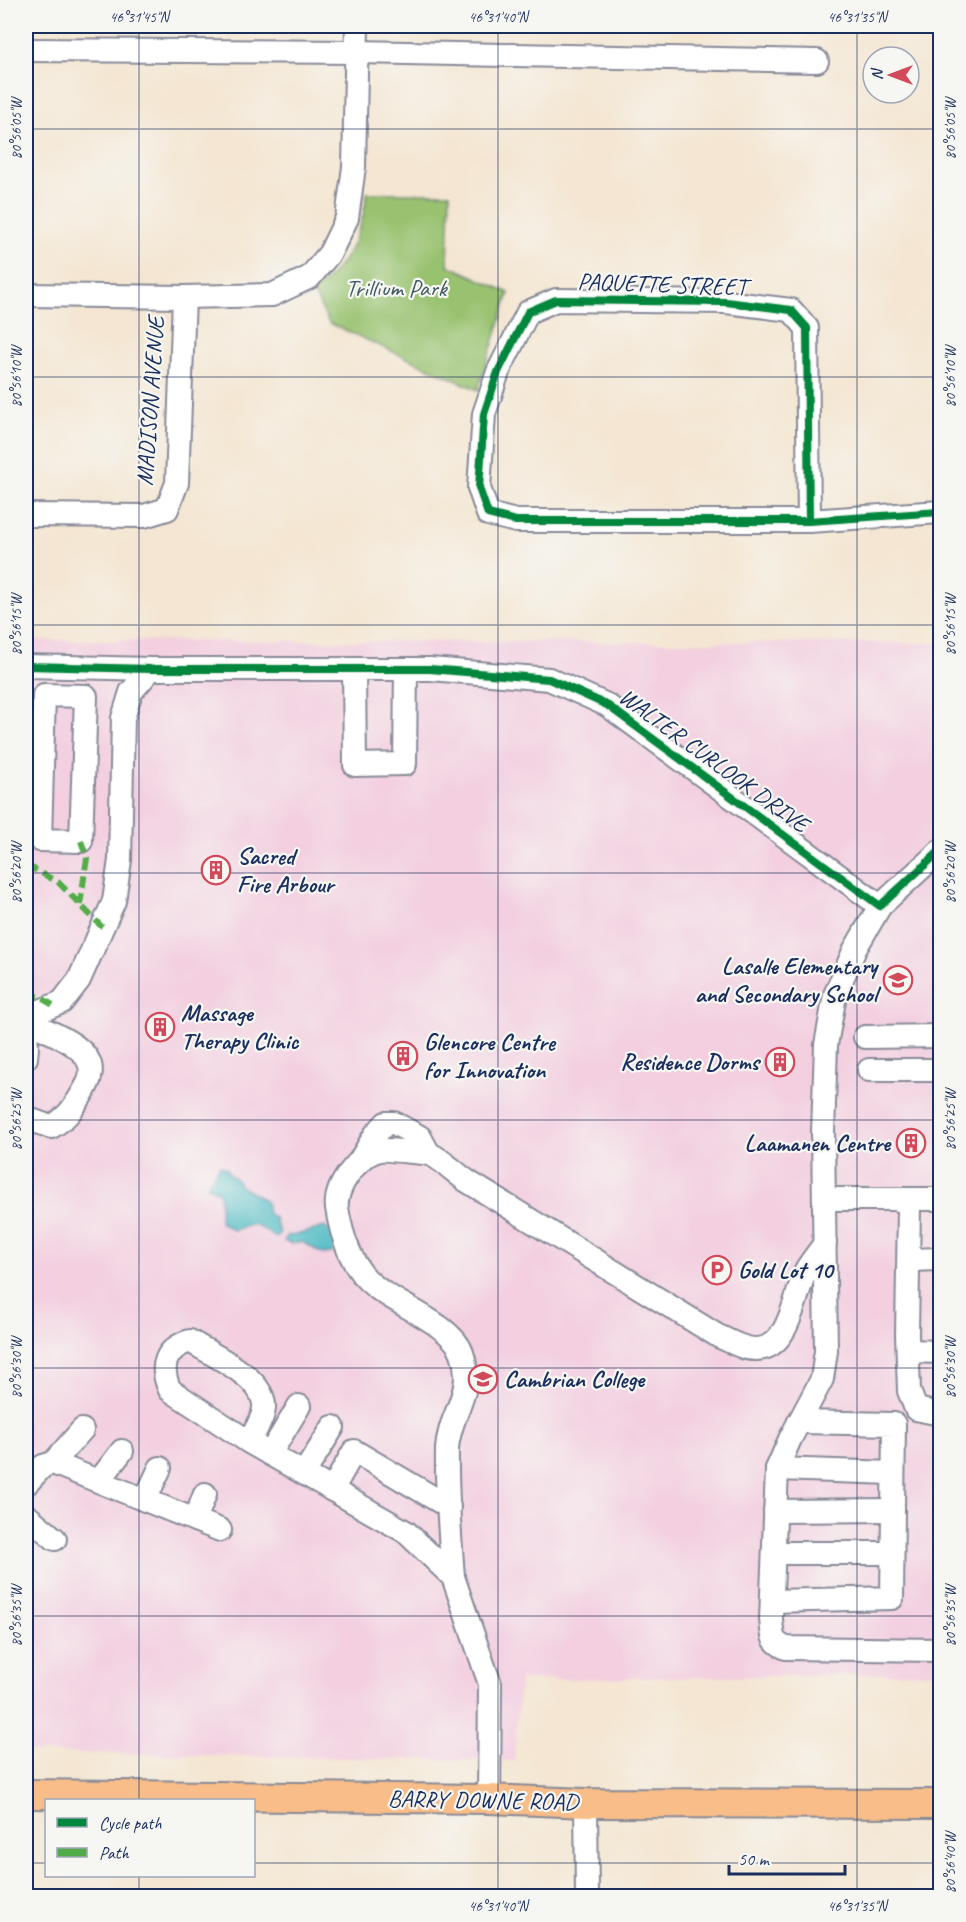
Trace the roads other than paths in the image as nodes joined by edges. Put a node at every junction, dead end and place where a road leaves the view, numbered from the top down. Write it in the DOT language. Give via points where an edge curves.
graph roads {
  1 [pos="357,26"];
  2 [pos="26,50"];
  3 [pos="357,52"];
  4 [pos="817,61"];
  5 [pos="26,295"];
  6 [pos="184,297"];
  7 [pos="940,512"];
  8 [pos="26,515"];
  9 [pos="809,521"];
  10 [pos="26,666"];
  11 [pos="151,669"];
  12 [pos="354,669"];
  13 [pos="406,669"];
  14 [pos="34,747"];
  15 [pos="940,851"];
  16 [pos="880,906"];
  17 [pos="26,1019"];
  18 [pos="26,1033"];
  19 [pos="940,1036"];
  20 [pos="865,1037"];
  21 [pos="26,1058"];
  22 [pos="869,1070"];
  23 [pos="940,1070"];
  24 [pos="26,1118"];
  25 [pos="824,1199"];
  26 [pos="895,1199"];
  27 [pos="940,1199"];
  28 [pos="825,1243"];
  29 [pos="940,1259"];
  30 [pos="910,1260"];
  31 [pos="908,1352"];
  32 [pos="940,1352"];
  33 [pos="299,1406"];
  34 [pos="940,1414"];
  35 [pos="799,1422"];
  36 [pos="333,1427"];
  37 [pos="82,1430"];
  38 [pos="249,1442"];
  39 [pos="122,1451"];
  40 [pos="270,1454"];
  41 [pos="53,1463"];
  42 [pos="160,1468"];
  43 [pos="777,1469"];
  44 [pos="304,1473"];
  45 [pos="893,1473"];
  46 [pos="99,1481"];
  47 [pos="26,1484"];
  48 [pos="332,1490"];
  49 [pos="205,1494"];
  50 [pos="145,1500"];
  51 [pos="449,1507"];
  52 [pos="892,1510"];
  53 [pos="775,1511"];
  54 [pos="26,1515"];
  55 [pos="195,1520"];
  56 [pos="220,1530"];
  57 [pos="55,1539"];
  58 [pos="774,1553"];
  59 [pos="891,1553"];
  60 [pos="453,1577"];
  61 [pos="772,1601"];
  62 [pos="940,1650"];
  63 [pos="26,1794"];
  64 [pos="489,1799"];
  65 [pos="586,1803"];
  66 [pos="940,1804"];
  67 [pos="587,1896"];
  1 -- 3 [label="street, MADISON AVENUE"];
  2 -- 3 [label="street"];
  3 -- 4 [label="street"];
  3 -- 6 [label="street, MADISON AVENUE" via="354,167 347,218 330,253 310,276 272,295"];
  5 -- 6 [label="street, MADISON AVENUE"];
  6 -- 8 [label="street, MADISON AVENUE" via="177,483 167,509 144,516"];
  7 -- 9 [label="street, PAQUETTE STREET"];
  9 -- 9 [label="street, PAQUETTE STREET" via="807,328 791,309 726,302 556,300 528,312 498,372 484,414 479,488 488,514 516,521"];
  10 -- 11 [label="street, WALTER CURLOOK DRIVE"];
  11 -- 12 [label="street, WALTER CURLOOK DRIVE"];
  11 -- 17 [label="street" via="131,692 123,718 120,860 114,901 79,980 62,1002"];
  12 -- 13 [label="street, WALTER CURLOOK DRIVE"];
  12 -- 13 [label="street" via="355,765 405,764"];
  13 -- 16 [label="street, WALTER CURLOOK DRIVE" via="549,679 607,705"];
  14 -- 14 [label="street" via="44,695 86,696 81,841 40,840"];
  15 -- 16 [label="street"];
  16 -- 25 [label="street" via="835,995 826,1045"];
  17 -- 24 [label="street" via="76,1045 89,1061 91,1073 64,1120 51,1127"];
  18 -- 21 [label="street"];
  19 -- 20 [label="street"];
  22 -- 23 [label="street"];
  25 -- 26 [label="street"];
  25 -- 28 [label="street"];
  26 -- 27 [label="street"];
  26 -- 30 [label="street" via="909,1207"];
  28 -- 35 [label="street" via="826,1351 822,1378"];
  28 -- 51 [label="street" via="807,1270 785,1329 767,1347 749,1349 718,1336 429,1154 380,1150 364,1158 343,1180 337,1196 342,1231 356,1265 372,1285 442,1328 462,1350 466,1384 452,1420 447,1447"];
  29 -- 30 [label="street"];
  30 -- 31 [label="street"];
  31 -- 32 [label="street"];
  31 -- 34 [label="street" via="909,1390 916,1409"];
  33 -- 40 [label="street"];
  35 -- 43 [label="street"];
  35 -- 45 [label="street" via="894,1424"];
  36 -- 44 [label="street"];
  37 -- 41 [label="street"];
  38 -- 38 [label="street" via="170,1390 164,1366 170,1352 180,1344 190,1341 252,1380 264,1407"];
  38 -- 40 [label="street"];
  39 -- 46 [label="street"];
  40 -- 44 [label="street"];
  41 -- 46 [label="street"];
  41 -- 47 [label="street" via="43,1466"];
  42 -- 50 [label="street"];
  43 -- 45 [label="street"];
  43 -- 53 [label="street"];
  44 -- 48 [label="street"];
  45 -- 52 [label="street"];
  46 -- 50 [label="street"];
  48 -- 51 [label="street" via="354,1451"];
  48 -- 60 [label="street" via="406,1532"];
  49 -- 55 [label="street"];
  50 -- 55 [label="street"];
  51 -- 60 [label="street"];
  52 -- 53 [label="street"];
  52 -- 59 [label="street"];
  53 -- 58 [label="street"];
  54 -- 57 [label="street"];
  55 -- 56 [label="street"];
  58 -- 59 [label="street"];
  58 -- 61 [label="street"];
  59 -- 61 [label="street" via="892,1598"];
  60 -- 64 [label="street" via="490,1684"];
  61 -- 62 [label="street" via="773,1639 786,1648"];
  63 -- 64 [label="main road, BARRY DOWNE ROAD"];
  64 -- 65 [label="main road, BARRY DOWNE ROAD"];
  65 -- 66 [label="main road, BARRY DOWNE ROAD"];
  65 -- 67 [label="street"];
}
